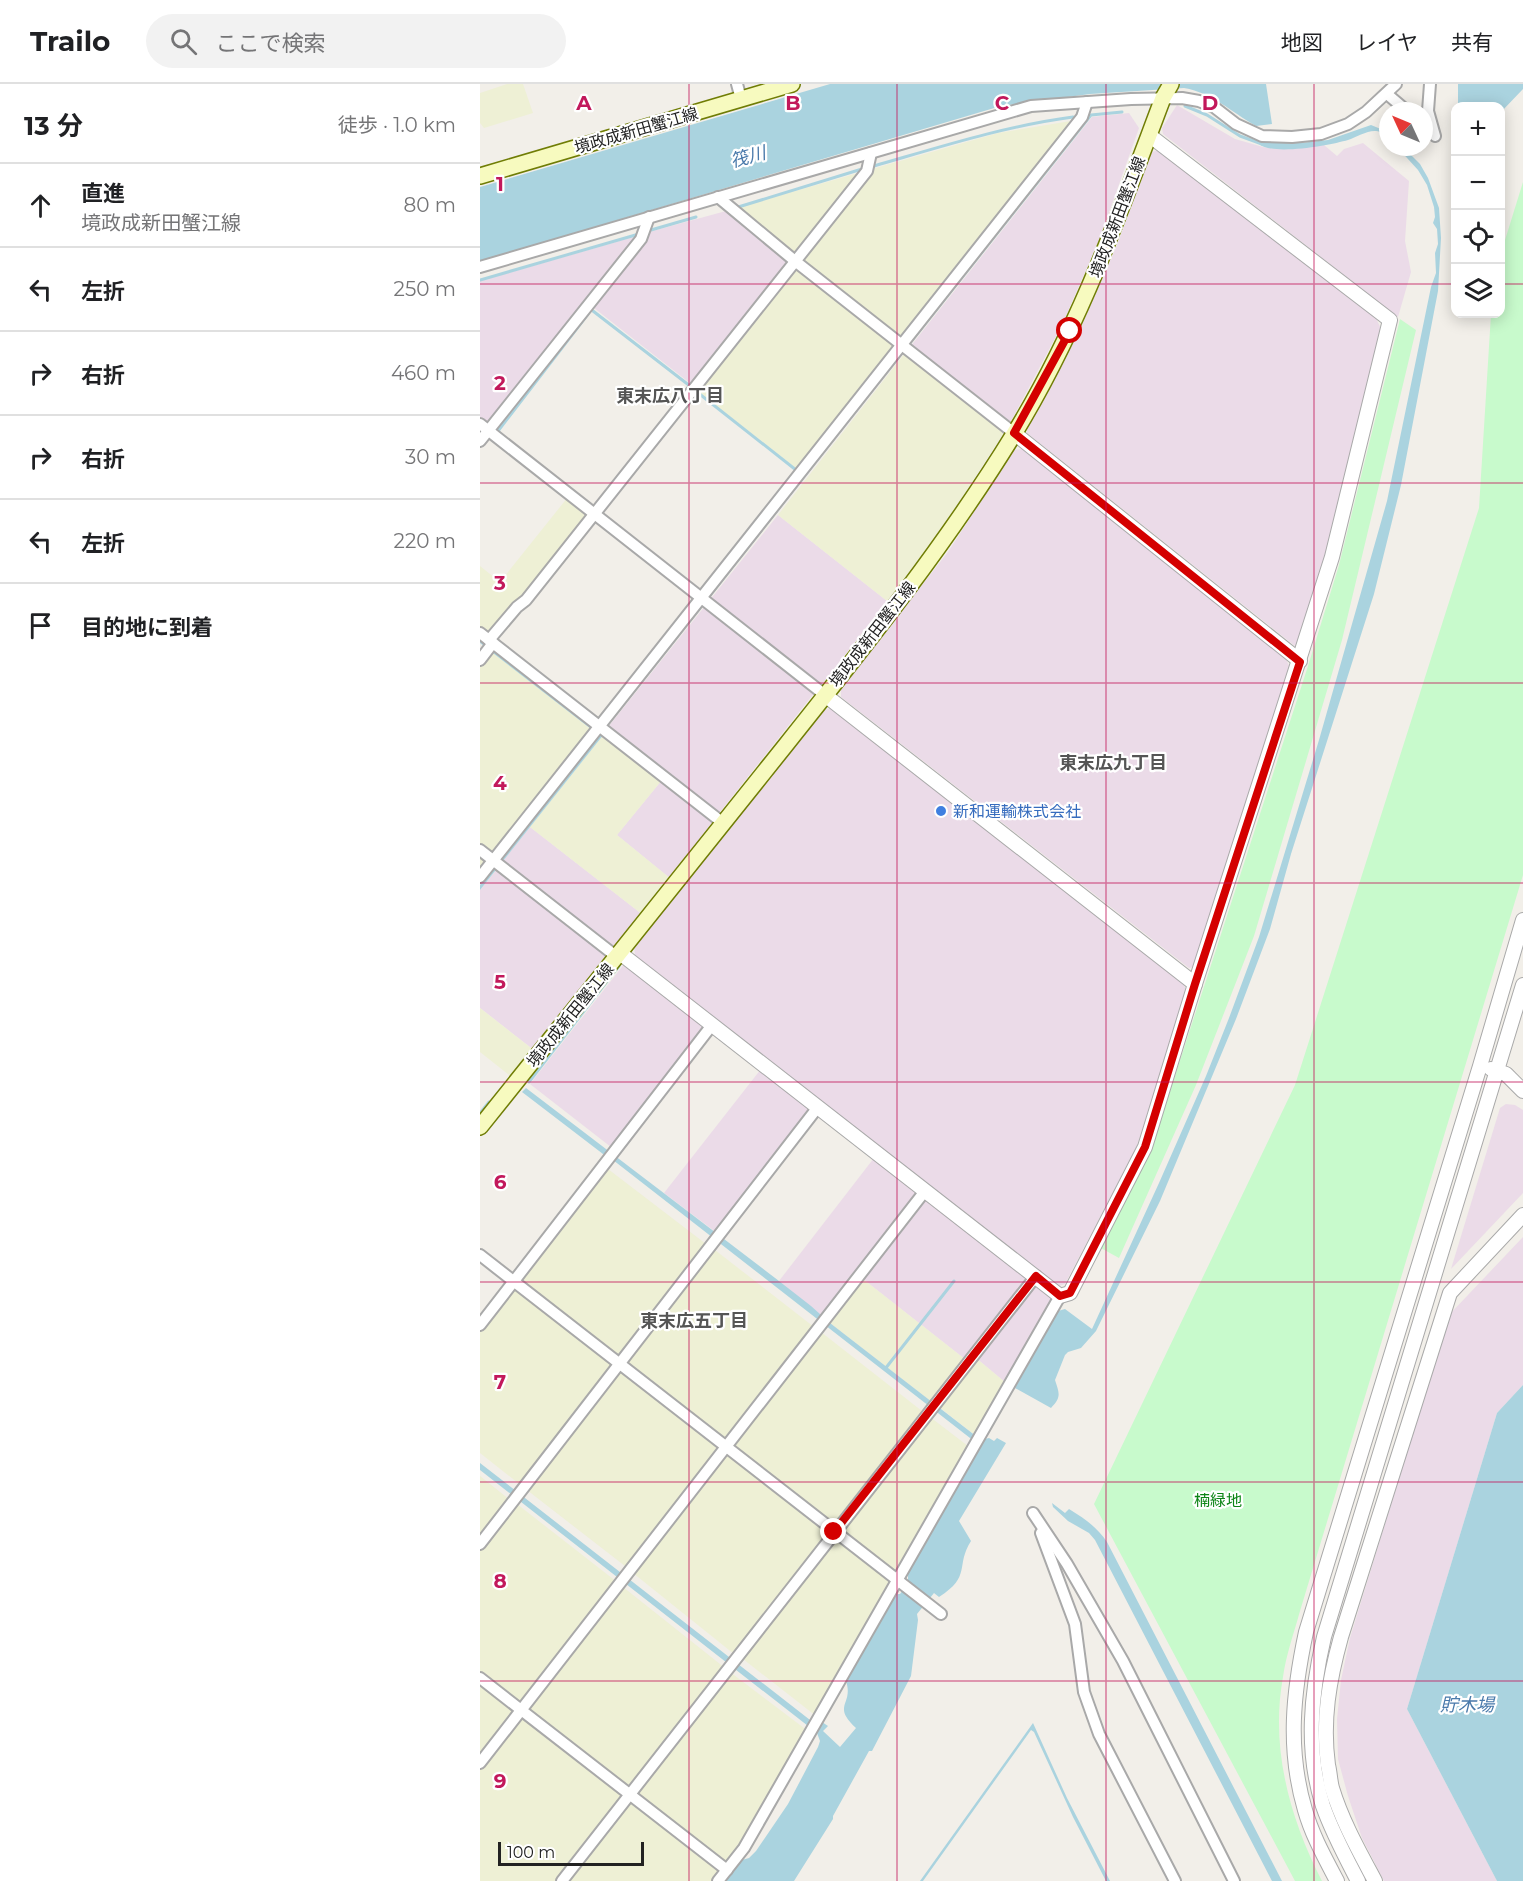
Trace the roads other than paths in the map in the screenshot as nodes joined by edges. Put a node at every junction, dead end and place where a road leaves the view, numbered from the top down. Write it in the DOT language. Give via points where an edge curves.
graph roads {
  1 [pos="792,84"];
  2 [pos="1171,84"];
  3 [pos="1396,84"];
  4 [pos="1430,84"];
  5 [pos="739,91"];
  6 [pos="1386,94"];
  7 [pos="1163,98"];
  8 [pos="1087,102"];
  9 [pos="1396,102"];
  10 [pos="1429,102"];
  11 [pos="1149,135"];
  12 [pos="871,153"];
  13 [pos="480,176"];
  14 [pos="718,197"];
  15 [pos="649,217"];
  16 [pos="795,261"];
  17 [pos="480,267"];
  18 [pos="901,345"];
  19 [pos="484,427"];
  20 [pos="1014,433"];
  21 [pos="480,441"];
  22 [pos="595,513"];
  23 [pos="700,597"];
  24 [pos="480,633"];
  25 [pos="490,644"];
  26 [pos="480,660"];
  27 [pos="1300,662"];
  28 [pos="825,695"];
  29 [pos="600,725"];
  30 [pos="723,823"];
  31 [pos="480,850"];
  32 [pos="496,862"];
  33 [pos="480,877"];
  34 [pos="1523,920"];
  35 [pos="618,955"];
  36 [pos="1195,984"];
  37 [pos="1523,985"];
  38 [pos="712,1025"];
  39 [pos="1480,1066"];
  40 [pos="1498,1071"];
  41 [pos="1523,1091"];
  42 [pos="818,1107"];
  43 [pos="480,1127"];
  44 [pos="926,1191"];
  45 [pos="1523,1215"];
  46 [pos="480,1255"];
  47 [pos="1036,1276"];
  48 [pos="514,1281"];
  49 [pos="1060,1296"];
  50 [pos="480,1325"];
  51 [pos="619,1364"];
  52 [pos="725,1447"];
  53 [pos="834,1532"];
  54 [pos="480,1544"];
  55 [pos="899,1583"];
  56 [pos="937,1611"];
  57 [pos="480,1678"];
  58 [pos="522,1710"];
  59 [pos="480,1763"];
  60 [pos="630,1794"];
  61 [pos="727,1870"];
  62 [pos="562,1881"];
  63 [pos="718,1881"];
  64 [pos="1175,1881"];
  65 [pos="1234,1881"];
  66 [pos="1337,1881"];
  67 [pos="1358,1881"];
  68 [pos="1375,1881"];
  1 -- 5 [label="main road, 境政成新田蟹江線"];
  2 -- 7 [label="main road, 境政成新田蟹江線"];
  3 -- 6 [label="street"];
  4 -- 10 [label="street"];
  5 -- 13 [label="main road, 境政成新田蟹江線"];
  6 -- 7 [label="street" via="1348,124 1320,134 1292,137 1262,136 1199,100"];
  6 -- 9 [label="street"];
  7 -- 8 [label="street"];
  7 -- 11 [label="main road, 境政成新田蟹江線"];
  8 -- 12 [label="street" via="1031,106"];
  8 -- 18 [label="street" via="1082,117"];
  11 -- 20 [label="main road, 境政成新田蟹江線" via="1070,331"];
  11 -- 27 [label="street" via="1390,320 1332,557"];
  12 -- 14 [label="street"];
  12 -- 16 [label="street" via="867,171"];
  14 -- 15 [label="street"];
  14 -- 16 [label="street"];
  15 -- 17 [label="street"];
  15 -- 19 [label="street" via="641,239"];
  16 -- 18 [label="street"];
  16 -- 22 [label="street"];
  18 -- 20 [label="street"];
  18 -- 23 [label="street"];
  19 -- 21 [label="street"];
  19 -- 22 [label="street"];
  20 -- 27 [label="street"];
  20 -- 28 [label="main road, 境政成新田蟹江線" via="941,546"];
  22 -- 23 [label="street"];
  22 -- 25 [label="street"];
  23 -- 28 [label="street"];
  23 -- 29 [label="street"];
  24 -- 25 [label="street"];
  25 -- 26 [label="street"];
  25 -- 29 [label="street"];
  27 -- 36 [label="street"];
  28 -- 30 [label="main road, 境政成新田蟹江線"];
  28 -- 36 [label="street"];
  29 -- 30 [label="street"];
  29 -- 32 [label="street"];
  30 -- 35 [label="main road, 境政成新田蟹江線"];
  31 -- 32 [label="street"];
  32 -- 33 [label="street"];
  32 -- 35 [label="street"];
  34 -- 39 [label="street"];
  35 -- 38 [label="street"];
  35 -- 43 [label="main road, 境政成新田蟹江線"];
  36 -- 49 [label="street" via="1145,1147 1070,1293"];
  37 -- 40 [label="street"];
  38 -- 42 [label="street"];
  38 -- 48 [label="street"];
  39 -- 40 [label="street"];
  39 -- 66 [label="street" via="1306,1632 1297,1673 1293,1739 1297,1771 1305,1810"];
  40 -- 41 [label="street"];
  40 -- 67 [label="street" via="1315,1676 1315,1768 1335,1837"];
  42 -- 44 [label="street"];
  42 -- 51 [label="street"];
  44 -- 47 [label="street"];
  44 -- 52 [label="street"];
  45 -- 68 [label="street" via="1450,1293 1331,1674 1326,1746 1332,1787 1347,1828"];
  46 -- 48 [label="street"];
  47 -- 49 [label="street"];
  47 -- 53 [label="street"];
  48 -- 50 [label="street"];
  48 -- 51 [label="street"];
  49 -- 55 [label="street"];
  51 -- 52 [label="street"];
  51 -- 54 [label="street"];
  52 -- 53 [label="street"];
  52 -- 58 [label="street"];
  53 -- 55 [label="street"];
  53 -- 60 [label="street"];
  55 -- 56 [label="street"];
  55 -- 61 [label="street" via="744,1848"];
  57 -- 58 [label="street"];
  58 -- 59 [label="street"];
  58 -- 60 [label="street"];
  60 -- 61 [label="street"];
  60 -- 62 [label="street"];
  61 -- 63 [label="street"];
  64 -- 65 [label="street" via="1099,1734 1084,1692 1075,1624 1034,1513 1123,1661"];
}
